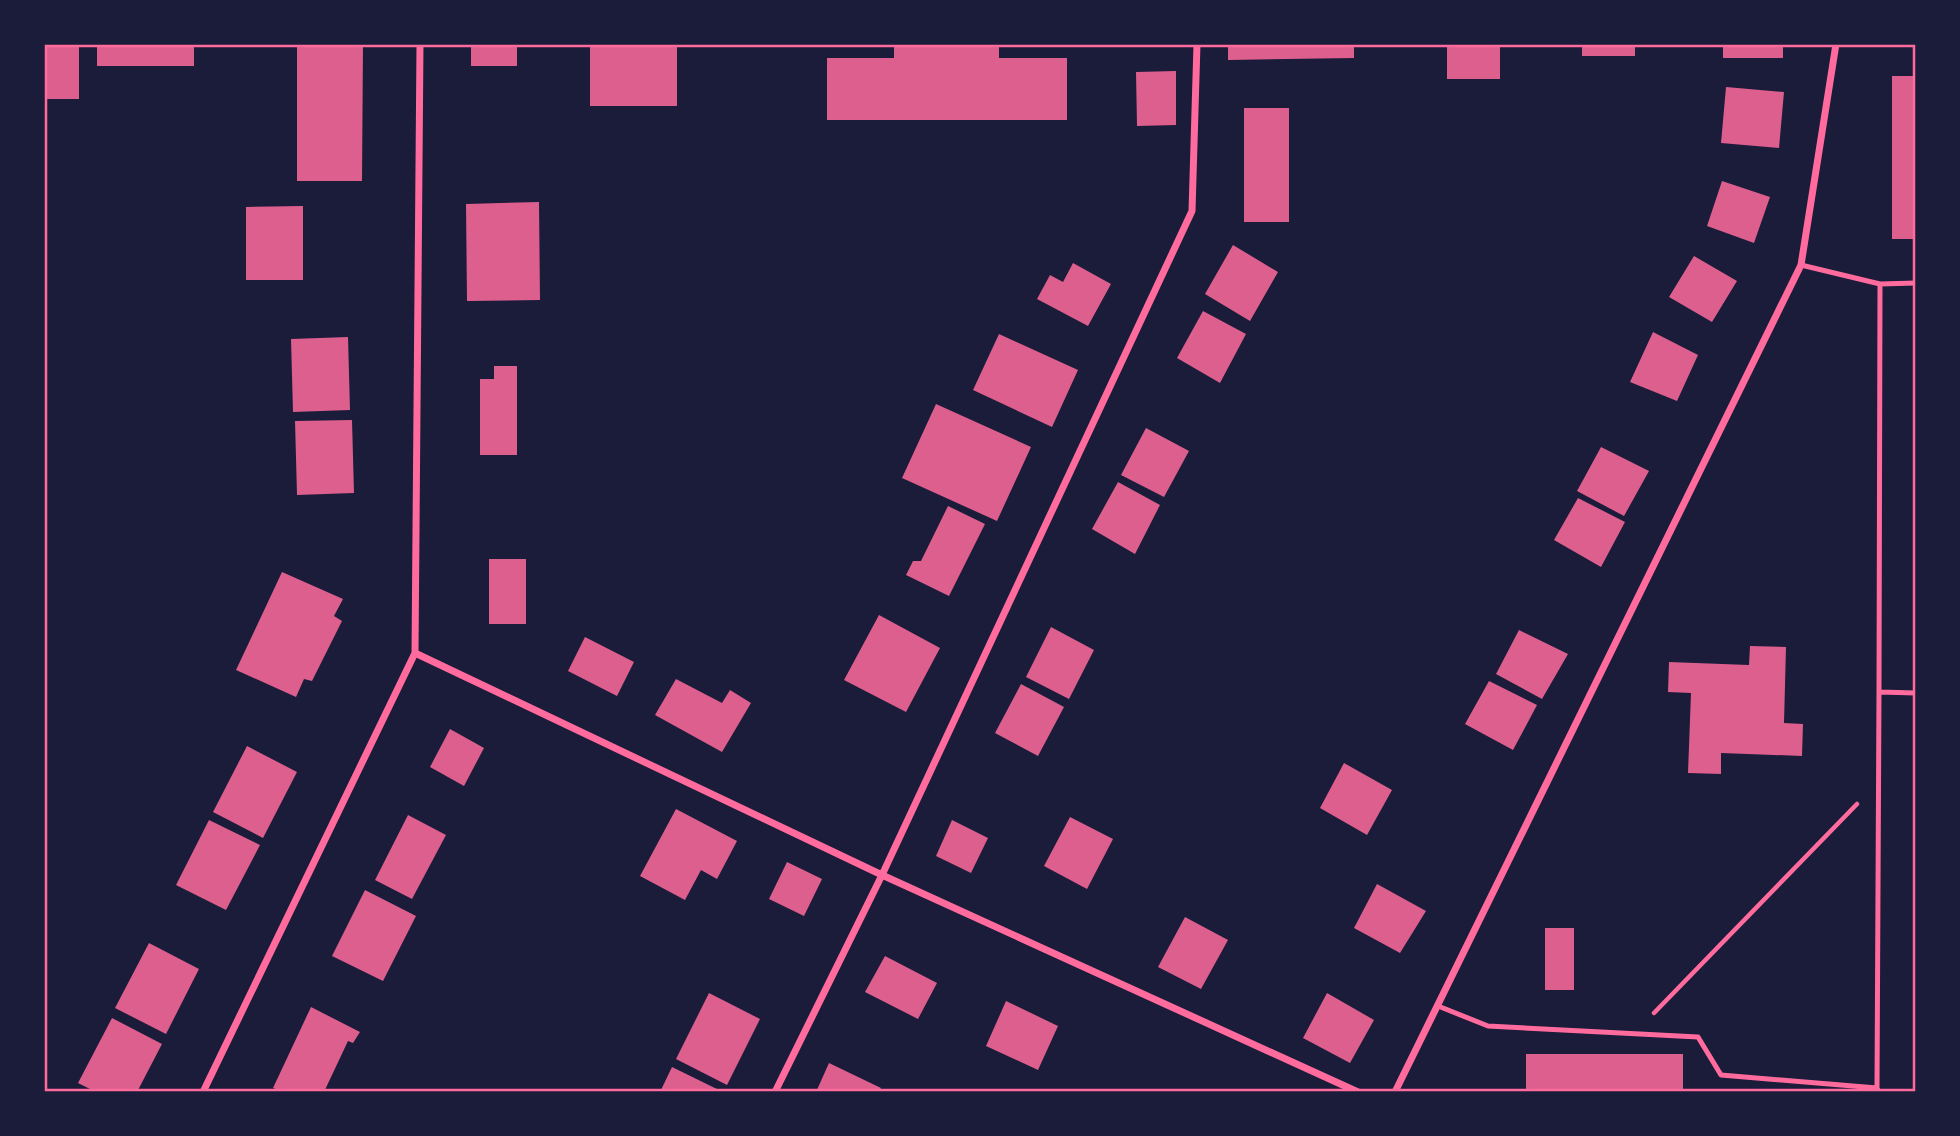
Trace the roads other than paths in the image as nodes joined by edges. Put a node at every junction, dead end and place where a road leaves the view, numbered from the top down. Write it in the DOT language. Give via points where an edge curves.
graph roads {
  1 [pos="420,44"];
  2 [pos="1196,44"];
  3 [pos="1836,44"];
  4 [pos="1801,265"];
  5 [pos="1916,283"];
  6 [pos="1880,284"];
  7 [pos="415,653"];
  8 [pos="1879,692"];
  9 [pos="1916,693"];
  10 [pos="883,875"];
  11 [pos="1438,1006"];
  12 [pos="1878,1090"];
  13 [pos="203,1092"];
  14 [pos="775,1092"];
  15 [pos="1358,1092"];
  16 [pos="1395,1092"];
  1 -- 7 [label="street"];
  2 -- 10 [label="street" via="1192,211"];
  3 -- 4 [label="street"];
  4 -- 6 [label="lane"];
  4 -- 11 [label="street"];
  5 -- 6 [label="lane"];
  6 -- 8 [label="lane"];
  7 -- 10 [label="street"];
  7 -- 13 [label="street"];
  8 -- 9 [label="lane"];
  8 -- 12 [label="lane"];
  10 -- 14 [label="street"];
  10 -- 15 [label="street"];
  11 -- 12 [label="lane" via="1488,1026 1698,1037 1720,1075"];
  11 -- 16 [label="street"];
}
